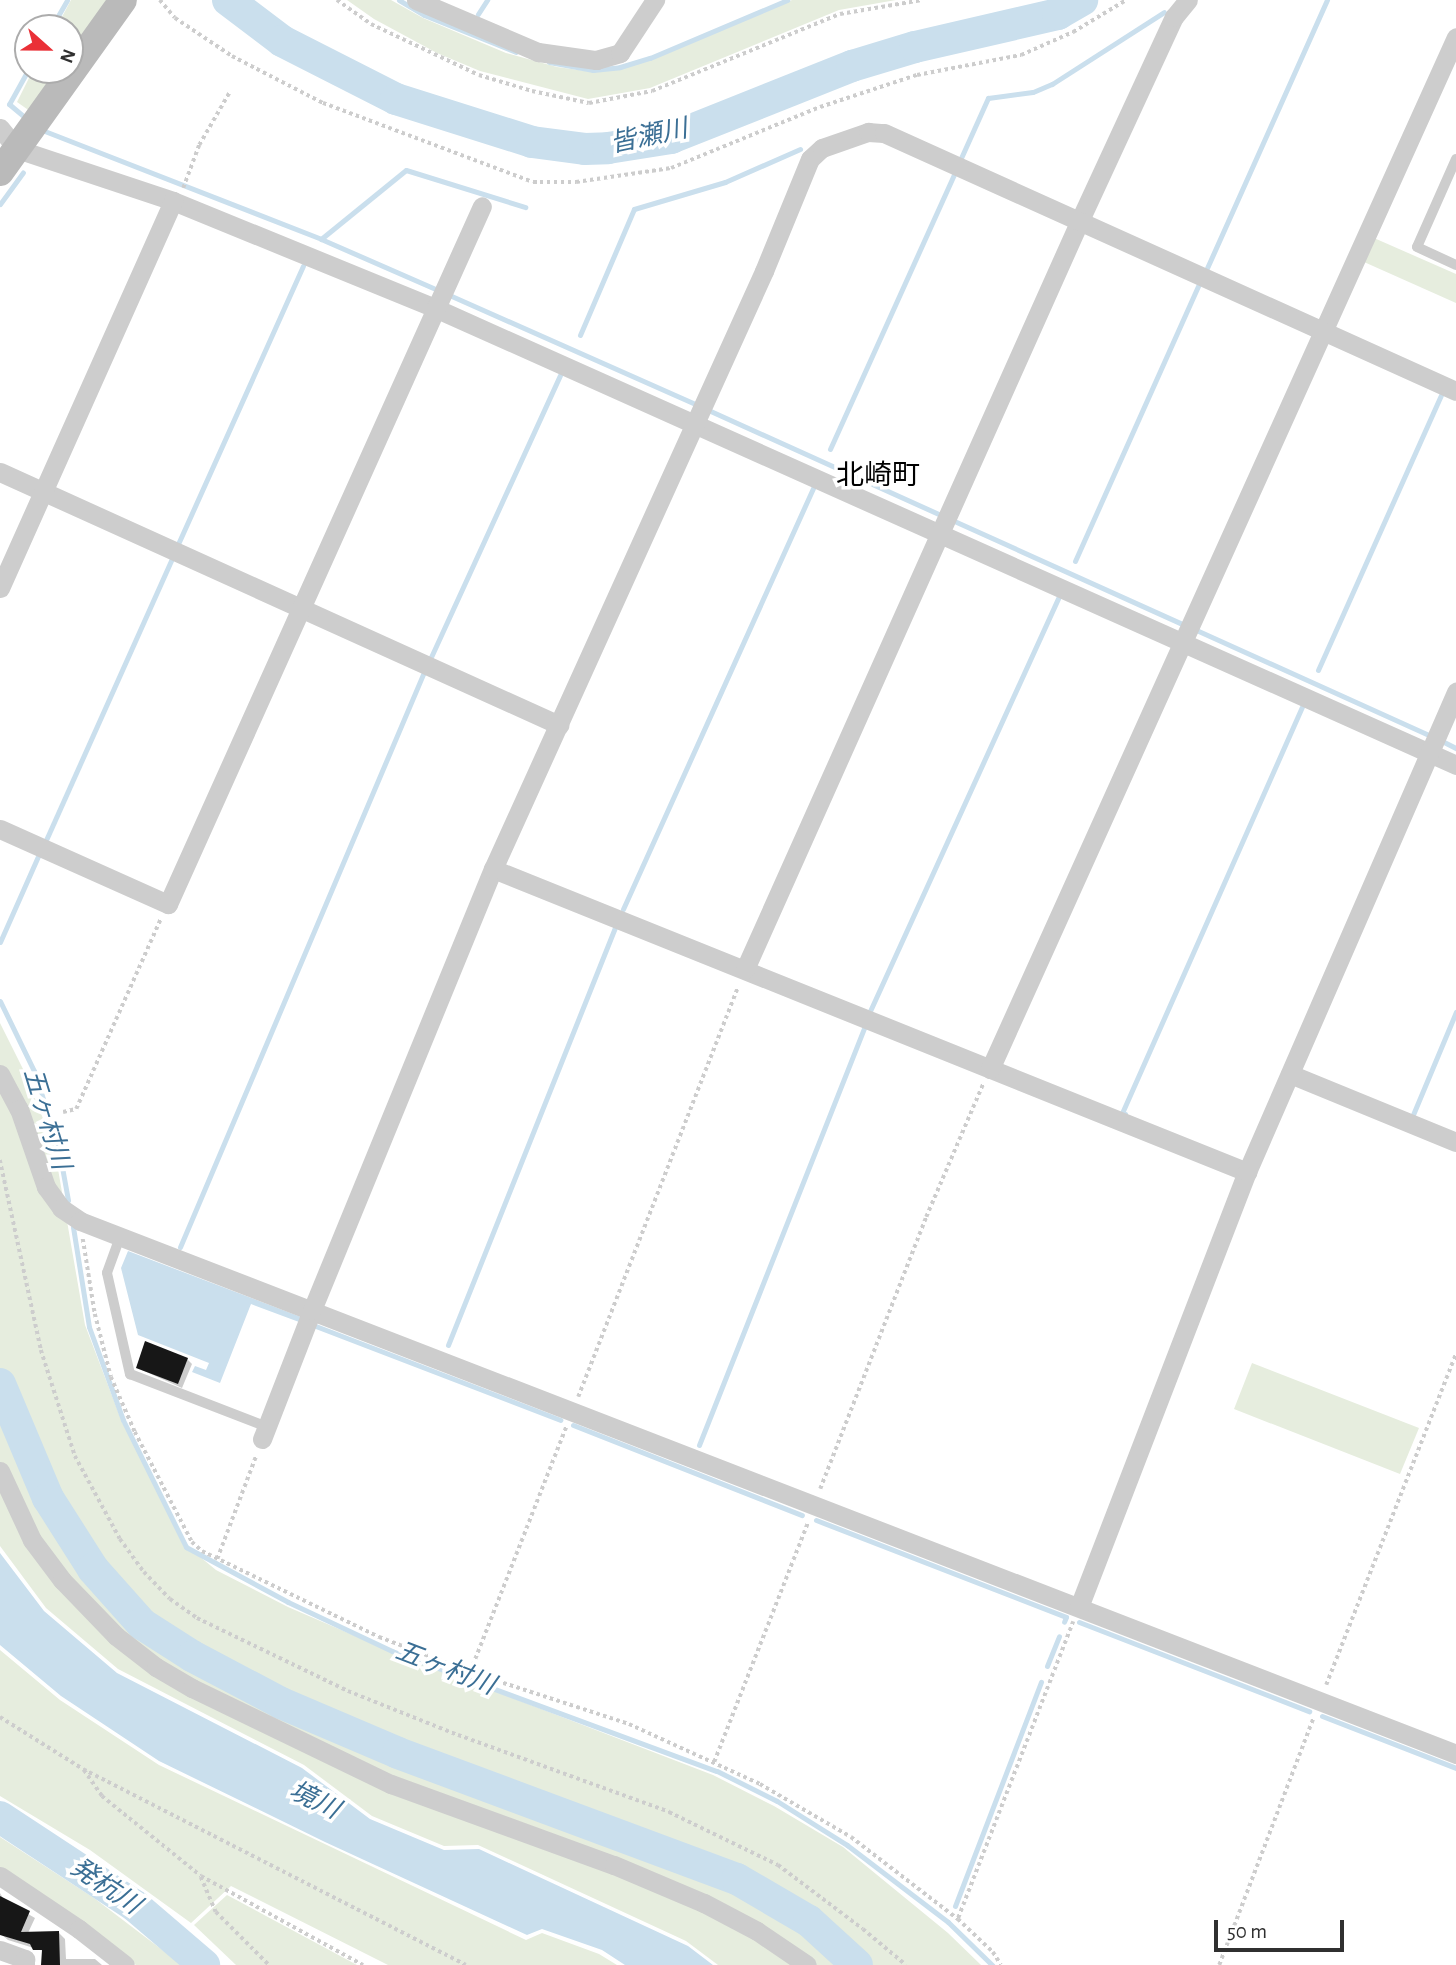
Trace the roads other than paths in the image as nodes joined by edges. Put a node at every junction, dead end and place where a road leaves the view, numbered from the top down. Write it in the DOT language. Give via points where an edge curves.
graph roads {
  1 [pos="122,0"];
  2 [pos="416,0"];
  3 [pos="656,0"];
  4 [pos="1188,0"];
  5 [pos="1456,37"];
  6 [pos="13,139"];
  7 [pos="1456,159"];
  8 [pos="0,172"];
  9 [pos="173,201"];
  10 [pos="482,206"];
  11 [pos="1080,220"];
  12 [pos="1456,265"];
  13 [pos="437,305"];
  14 [pos="1323,332"];
  15 [pos="1456,391"];
  16 [pos="697,422"];
  17 [pos="0,472"];
  18 [pos="43,491"];
  19 [pos="941,532"];
  20 [pos="0,588"];
  21 [pos="301,608"];
  22 [pos="1187,633"];
  23 [pos="1456,692"];
  24 [pos="559,725"];
  25 [pos="1433,743"];
  26 [pos="1456,765"];
  27 [pos="0,829"];
  28 [pos="493,869"];
  29 [pos="745,969"];
  30 [pos="990,1069"];
  31 [pos="0,1074"];
  32 [pos="1290,1074"];
  33 [pos="1456,1142"];
  34 [pos="1247,1172"];
  35 [pos="120,1237"];
  36 [pos="312,1310"];
  37 [pos="265,1433"];
  38 [pos="0,1471"];
  39 [pos="1079,1607"];
  40 [pos="1456,1754"];
  41 [pos="0,1876"];
  42 [pos="0,1950"];
  43 [pos="25,1965"];
  44 [pos="125,1965"];
  45 [pos="807,1965"];
  1 -- 6 [label="main road" via="45,109"];
  2 -- 3 [label="street" via="538,52 596,60 620,53"];
  4 -- 11 [label="street" via="1174,16"];
  5 -- 14 [label="street"];
  6 -- 8 [label="main road"];
  6 -- 9 [label="street"];
  7 -- 12 [label="lane" via="1417,247"];
  9 -- 13 [label="street"];
  9 -- 18 [label="street"];
  10 -- 13 [label="street"];
  11 -- 14 [label="street"];
  11 -- 16 [label="street" via="884,133 868,132 822,148 810,159"];
  11 -- 19 [label="street"];
  13 -- 16 [label="street"];
  13 -- 21 [label="street"];
  14 -- 15 [label="street"];
  14 -- 22 [label="street"];
  16 -- 19 [label="street"];
  16 -- 24 [label="street"];
  17 -- 18 [label="street"];
  18 -- 20 [label="street"];
  18 -- 21 [label="street"];
  19 -- 22 [label="street"];
  19 -- 29 [label="street"];
  21 -- 24 [label="street"];
  21 -- 27 [label="street" via="168,904"];
  22 -- 25 [label="street"];
  22 -- 30 [label="street"];
  23 -- 25 [label="street"];
  24 -- 28 [label="street"];
  25 -- 26 [label="street"];
  25 -- 32 [label="street"];
  28 -- 29 [label="street"];
  28 -- 36 [label="street"];
  29 -- 30 [label="street"];
  30 -- 34 [label="street"];
  31 -- 35 [label="street" via="19,1109 46,1187 61,1208"];
  32 -- 33 [label="street"];
  32 -- 34 [label="street"];
  34 -- 39 [label="street"];
  35 -- 36 [label="street"];
  35 -- 37 [label="lane" via="107,1273 130,1374"];
  36 -- 37 [label="street"];
  36 -- 39 [label="street"];
  38 -- 45 [label="street" via="32,1540 62,1580 116,1636 156,1667 391,1784 614,1865 704,1903 757,1930"];
  39 -- 40 [label="street"];
  41 -- 44 [label="street"];
  42 -- 43 [label="street" via="25,1959"];
}
